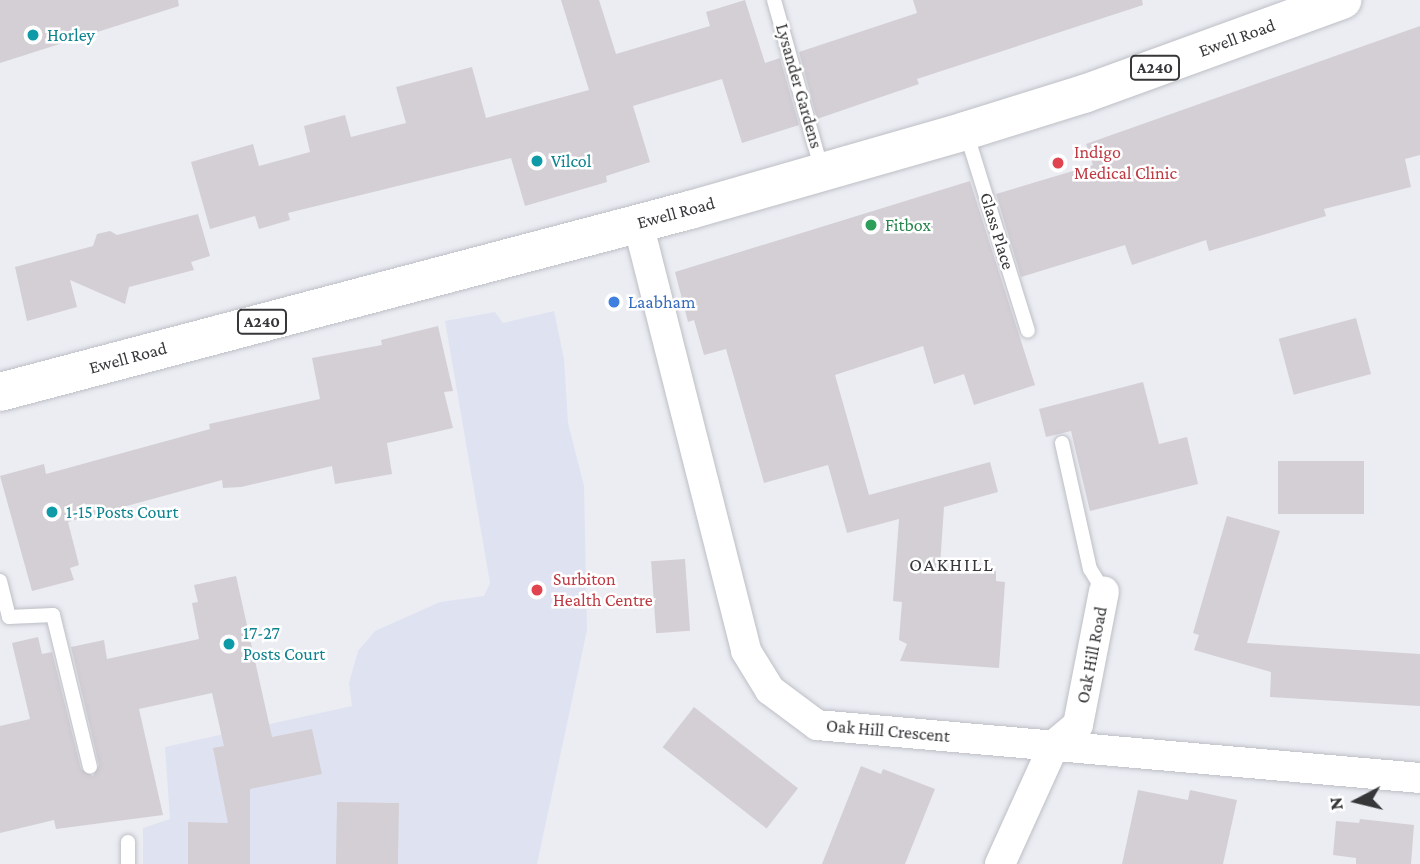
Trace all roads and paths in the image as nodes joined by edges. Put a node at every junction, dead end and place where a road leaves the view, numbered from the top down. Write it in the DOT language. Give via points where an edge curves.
graph roads {
  1 [pos="774,0"];
  2 [pos="1342,0"];
  3 [pos="1292,8"];
  4 [pos="965,131"];
  5 [pos="822,172"];
  6 [pos="638,223"];
  7 [pos="1028,331"];
  8 [pos="0,392"];
  9 [pos="1062,443"];
  10 [pos="0,582"];
  11 [pos="1104,590"];
  12 [pos="1054,745"];
  13 [pos="90,767"];
  14 [pos="1420,778"];
  15 [pos="128,842"];
  16 [pos="128,864"];
  17 [pos="1000,864"];
  1 -- 5 [label="lane, Lysander Gardens"];
  2 -- 3 [label="main road, Ewell Road / A240"];
  3 -- 4 [label="main road, Ewell Road / A240" via="1084,94"];
  4 -- 5 [label="main road, Ewell Road / A240"];
  4 -- 7 [label="lane, Glass Place"];
  5 -- 6 [label="main road, Ewell Road / A240"];
  6 -- 8 [label="main road, Ewell Road / A240"];
  6 -- 12 [label="street, Oak Hill Crescent" via="746,651 770,690 817,725"];
  9 -- 11 [label="lane" via="1090,569"];
  10 -- 13 [label="lane" via="9,617 53,615"];
  11 -- 12 [label="street, Oak Hill Road" via="1078,725"];
  12 -- 14 [label="street, Oak Hill Crescent"];
  12 -- 17 [label="street, Oak Hill Road"];
  15 -- 16 [label="lane"];
}
